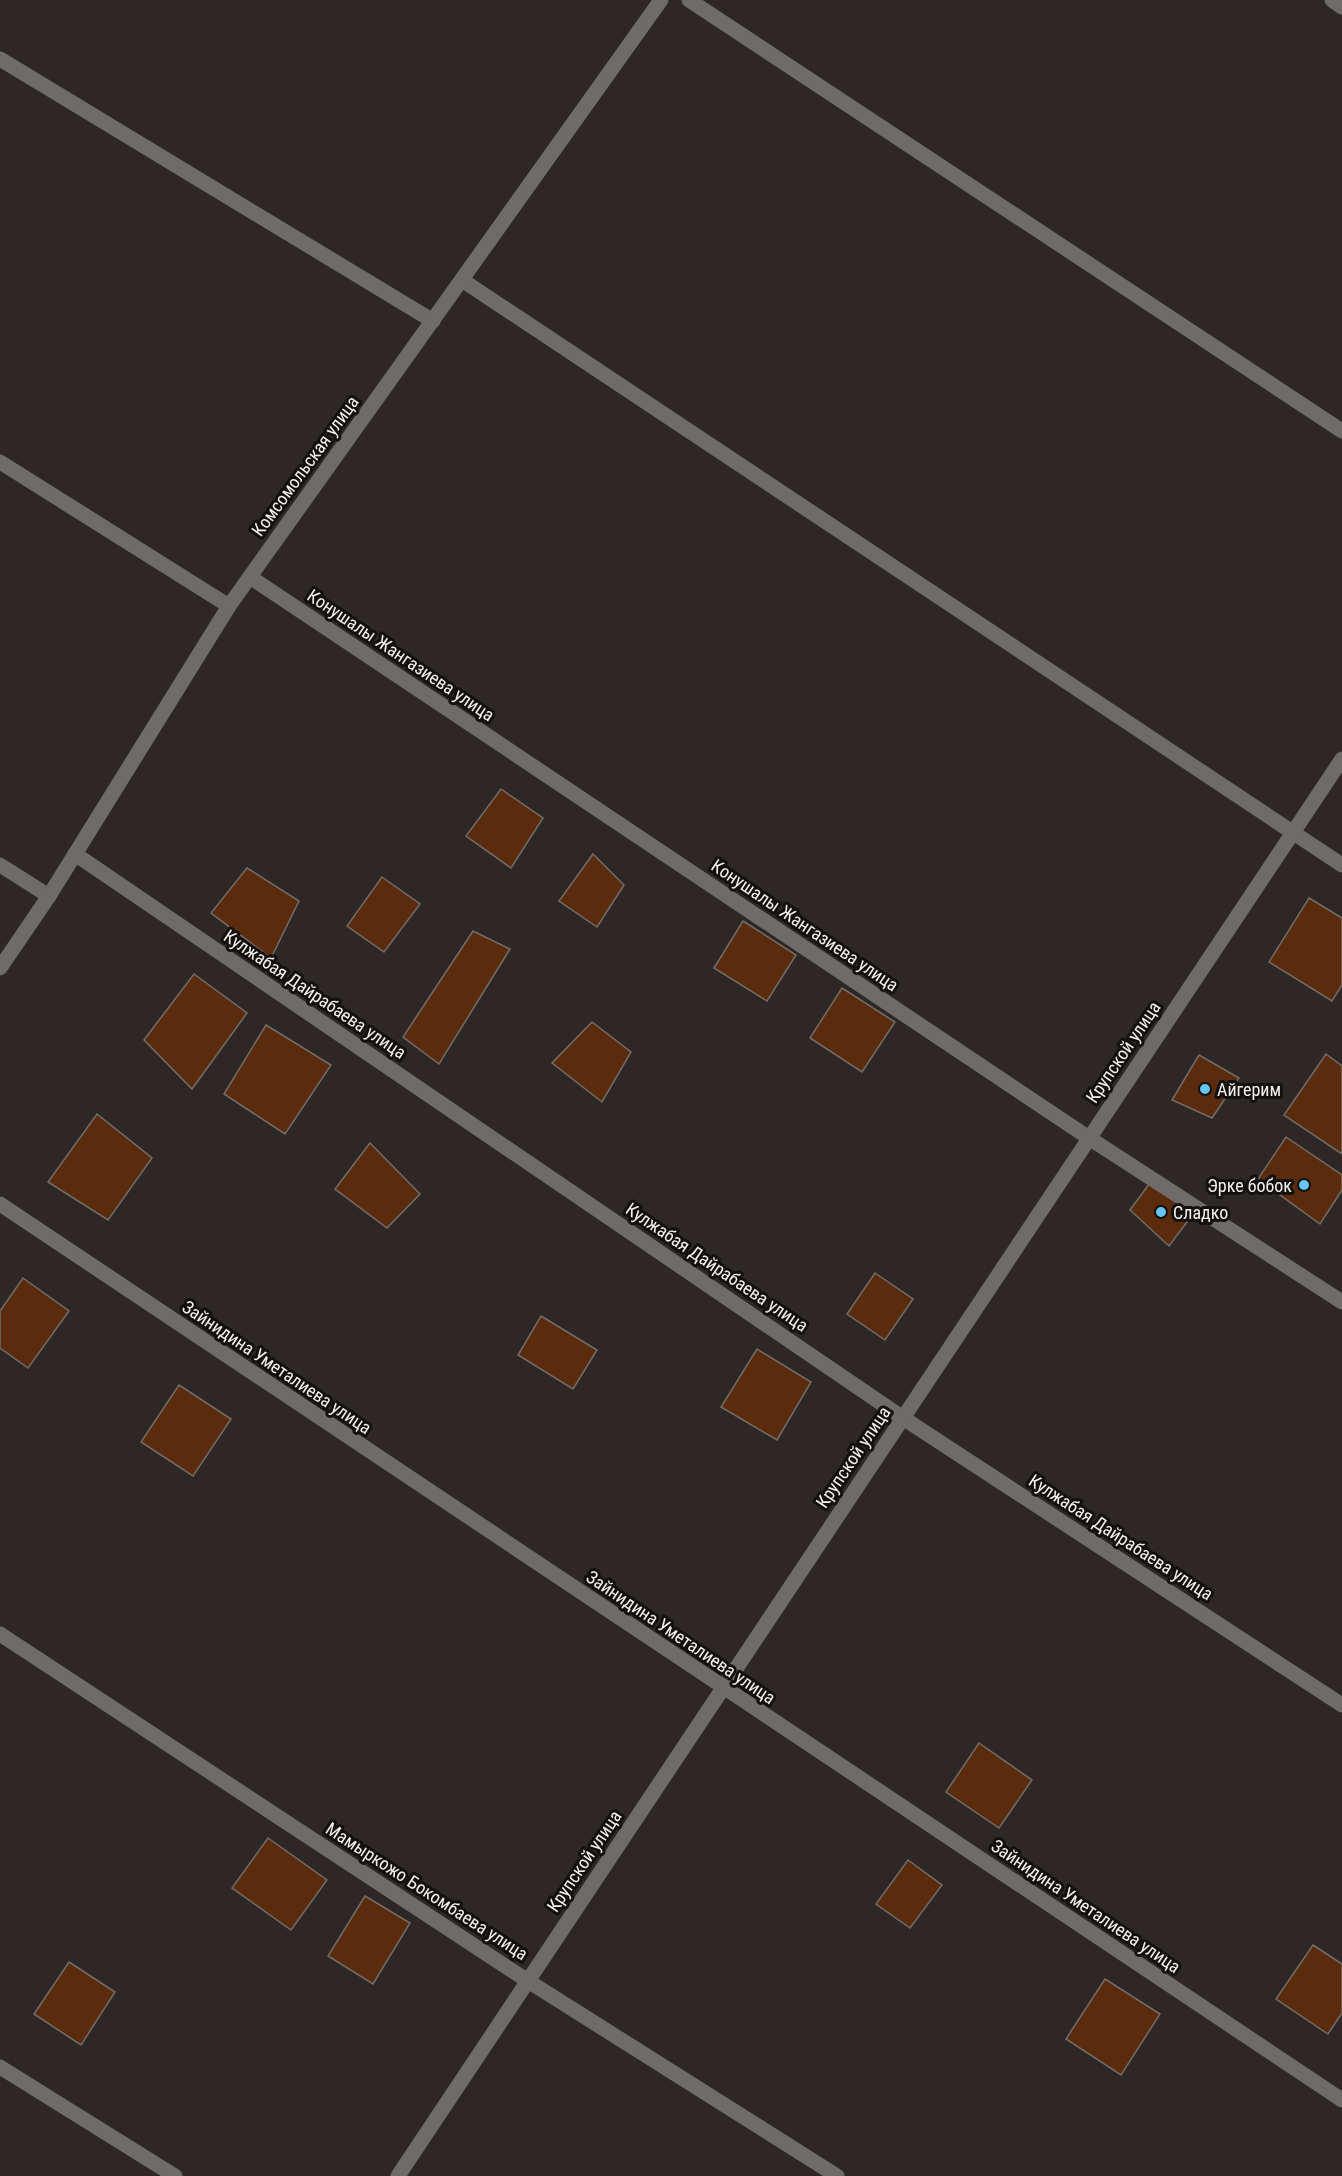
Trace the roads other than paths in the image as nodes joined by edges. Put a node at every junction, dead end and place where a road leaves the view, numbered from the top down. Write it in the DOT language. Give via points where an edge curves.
graph roads {
  1 [pos="661,0"];
  2 [pos="689,0"];
  3 [pos="1332,0"];
  4 [pos="1342,6"];
  5 [pos="0,59"];
  6 [pos="462,280"];
  7 [pos="433,321"];
  8 [pos="1342,431"];
  9 [pos="0,462"];
  10 [pos="250,577"];
  11 [pos="229,606"];
  12 [pos="1342,759"];
  13 [pos="1293,832"];
  14 [pos="75,854"];
  15 [pos="0,865"];
  16 [pos="1342,865"];
  17 [pos="49,896"];
  18 [pos="0,968"];
  19 [pos="1089,1138"];
  20 [pos="0,1204"];
  21 [pos="1342,1302"];
  22 [pos="903,1418"];
  23 [pos="0,1634"];
  24 [pos="722,1688"];
  25 [pos="1342,1705"];
  26 [pos="528,1981"];
  27 [pos="0,2067"];
  28 [pos="1342,2100"];
  29 [pos="175,2176"];
  30 [pos="398,2176"];
  31 [pos="837,2176"];
  1 -- 6 [label="street, Комсомольская улица"];
  2 -- 8 [label="street"];
  3 -- 4 [label="street"];
  5 -- 7 [label="street"];
  6 -- 7 [label="street, Комсомольская улица"];
  6 -- 13 [label="street"];
  7 -- 10 [label="street, Комсомольская улица"];
  9 -- 11 [label="street"];
  10 -- 11 [label="street, Комсомольская улица"];
  10 -- 19 [label="street, Конушалы Жангазиева улица"];
  11 -- 14 [label="street, Комсомольская улица"];
  12 -- 13 [label="street, Крупской улица"];
  13 -- 16 [label="street"];
  13 -- 19 [label="street, Крупской улица"];
  14 -- 17 [label="street, Комсомольская улица"];
  14 -- 22 [label="street, Кулжабая Дайрабаева улица"];
  15 -- 17 [label="street"];
  17 -- 18 [label="street, Комсомольская улица"];
  19 -- 21 [label="street, Конушалы Жангазиева улица"];
  19 -- 22 [label="street, Крупской улица"];
  20 -- 24 [label="street, Зайнидина Уметалиева улица"];
  22 -- 24 [label="street, Крупской улица"];
  22 -- 25 [label="street, Кулжабая Дайрабаева улица"];
  23 -- 26 [label="street, Мамыркожо Бокомбаева улица"];
  24 -- 26 [label="street, Крупской улица"];
  24 -- 28 [label="street, Зайнидина Уметалиева улица"];
  26 -- 30 [label="street, Крупской улица"];
  26 -- 31 [label="street, Мамыркожо Бокомбаева улица"];
  27 -- 29 [label="street"];
}
